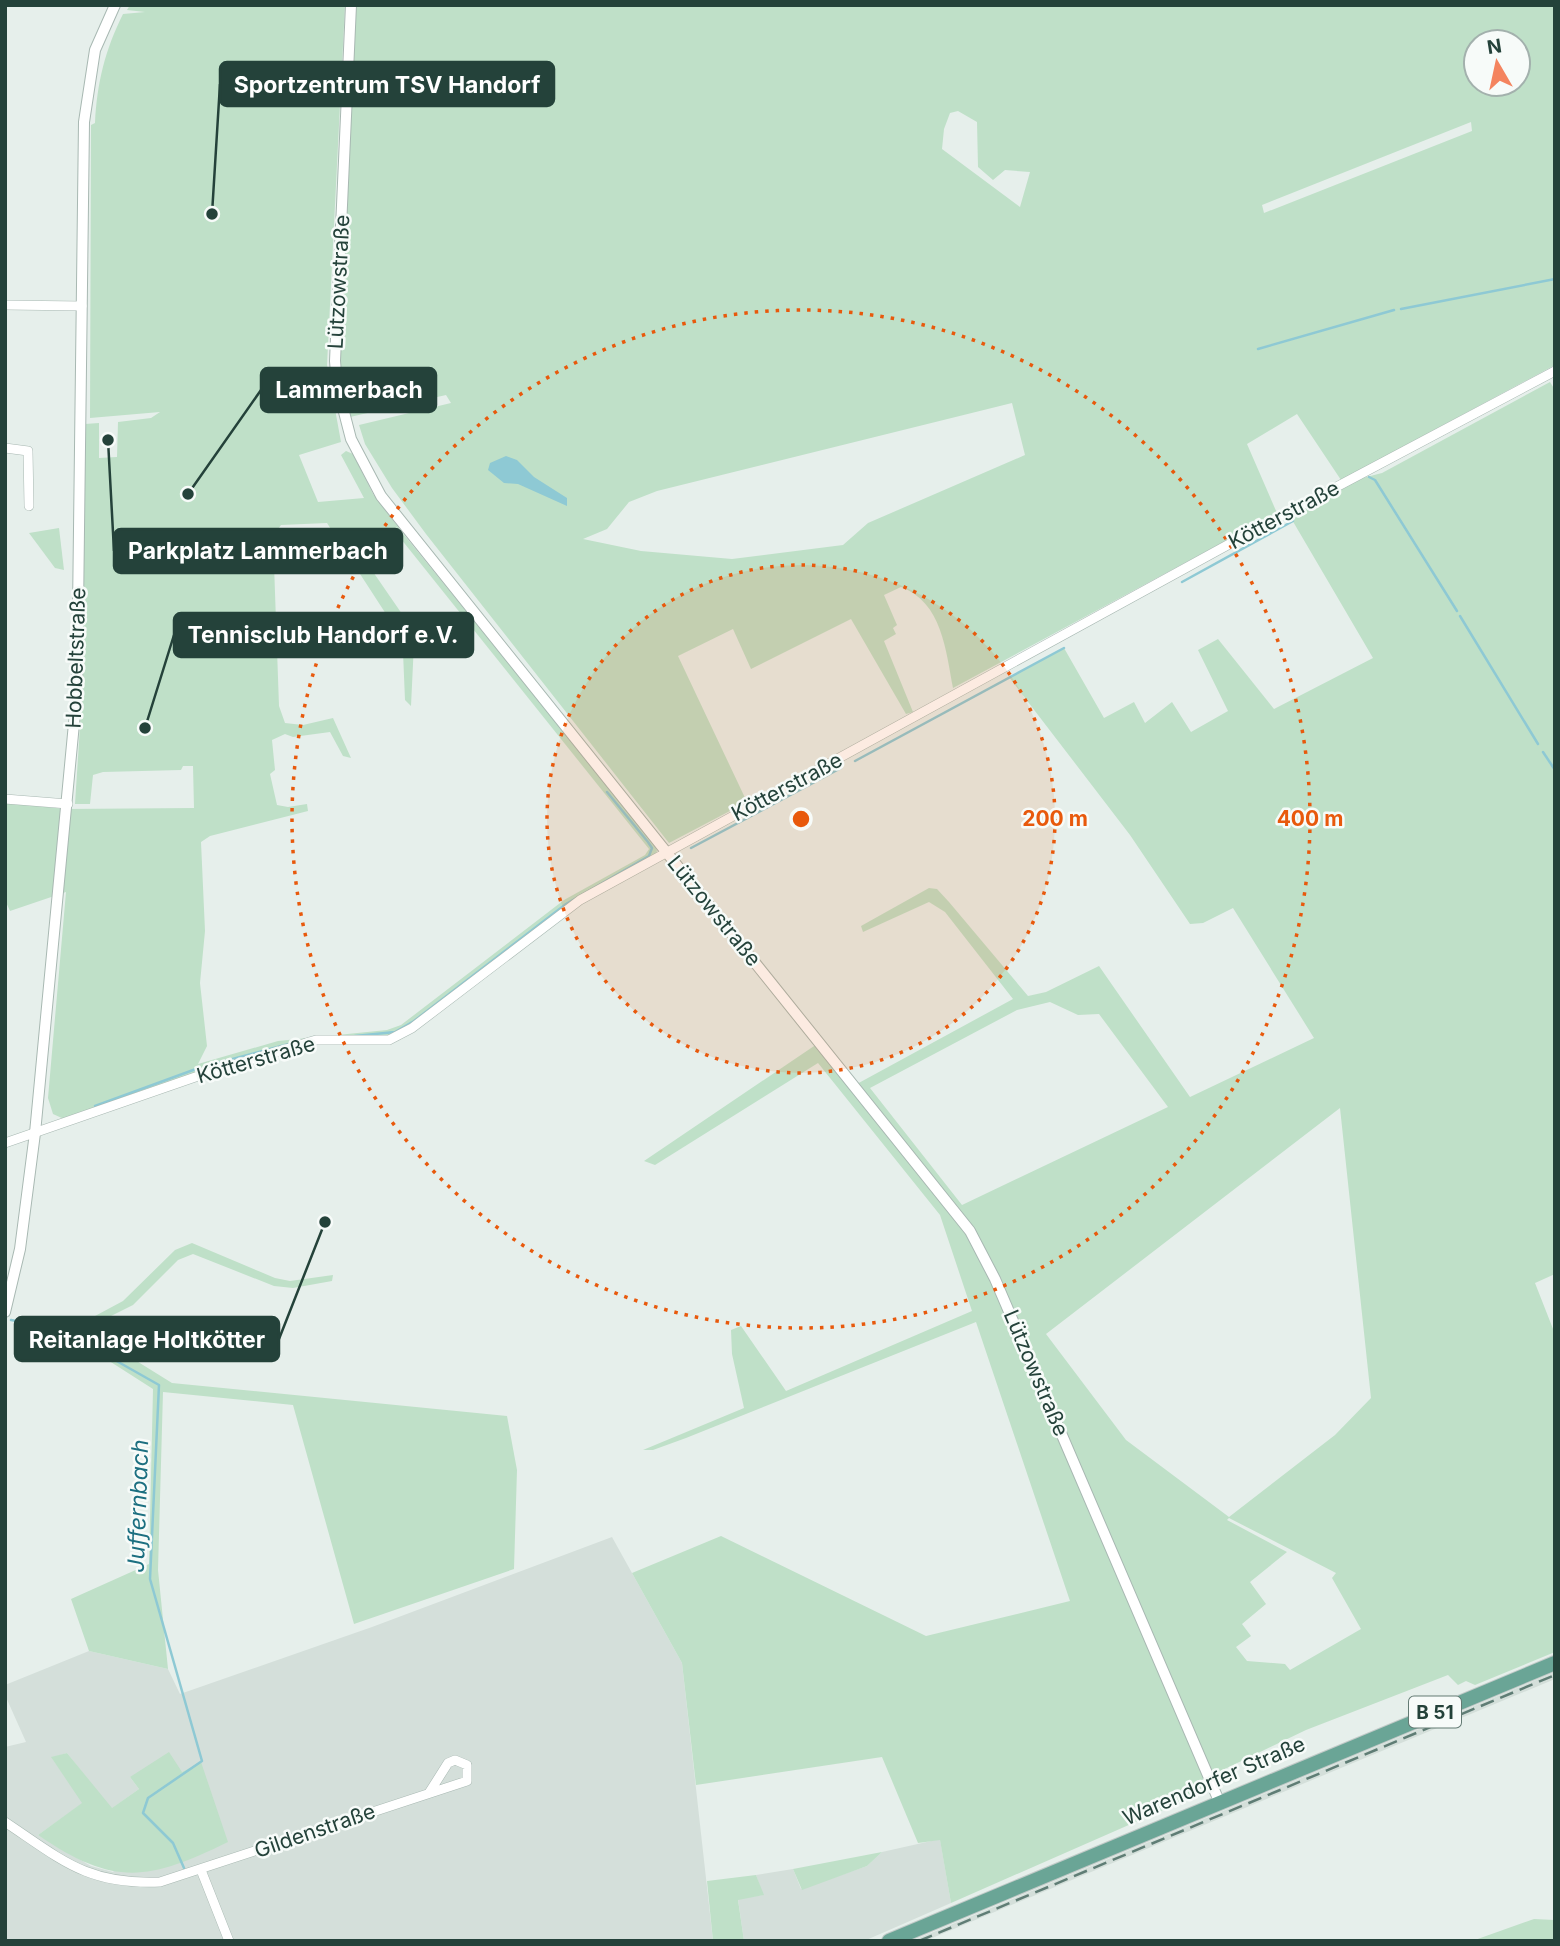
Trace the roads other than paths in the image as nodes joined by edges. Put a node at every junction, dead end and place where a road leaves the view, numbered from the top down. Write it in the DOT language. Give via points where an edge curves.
graph roads {
  1 [pos="115,5"];
  2 [pos="351,5"];
  3 [pos="5,305"];
  4 [pos="82,306"];
  5 [pos="1555,372"];
  6 [pos="5,449"];
  7 [pos="29,506"];
  8 [pos="5,799"];
  9 [pos="68,804"];
  10 [pos="666,852"];
  11 [pos="35,1133"];
  12 [pos="5,1143"];
  13 [pos="5,1312"];
  14 [pos="1555,1663"];
  15 [pos="429,1793"];
  16 [pos="1219,1801"];
  17 [pos="5,1822"];
  18 [pos="201,1870"];
  19 [pos="229,1941"];
  20 [pos="889,1941"];
  1 -- 4 [label="street, Hobbeltstraße" via="95,50 86,99"];
  2 -- 10 [label="street, Lützowstraße" via="335,361 351,439 381,496"];
  3 -- 4 [label="street"];
  4 -- 9 [label="street, Hobbeltstraße" via="78,651"];
  5 -- 10 [label="street, Kötterstraße"];
  6 -- 7 [label="street" via="28,451"];
  8 -- 9 [label="street"];
  9 -- 11 [label="street, Hobbeltstraße"];
  10 -- 11 [label="street, Kötterstraße" via="580,900 412,1028 389,1040 316,1041"];
  10 -- 16 [label="street, Lützowstraße" via="970,1231 995,1279"];
  11 -- 12 [label="street, Kötterstraße"];
  11 -- 13 [label="street, Hobbeltstraße" via="20,1249"];
  14 -- 16 [label="main road, Warendorfer Straße / B 51"];
  15 -- 15 [label="street, Gildenstraße" via="467,1781 467,1765 455,1760 448,1763"];
  15 -- 18 [label="street, Gildenstraße"];
  16 -- 20 [label="main road, Warendorfer Straße / B 51"];
  17 -- 18 [label="street, Gildenstraße" via="68,1864 109,1881 160,1882"];
  18 -- 19 [label="street"];
}
